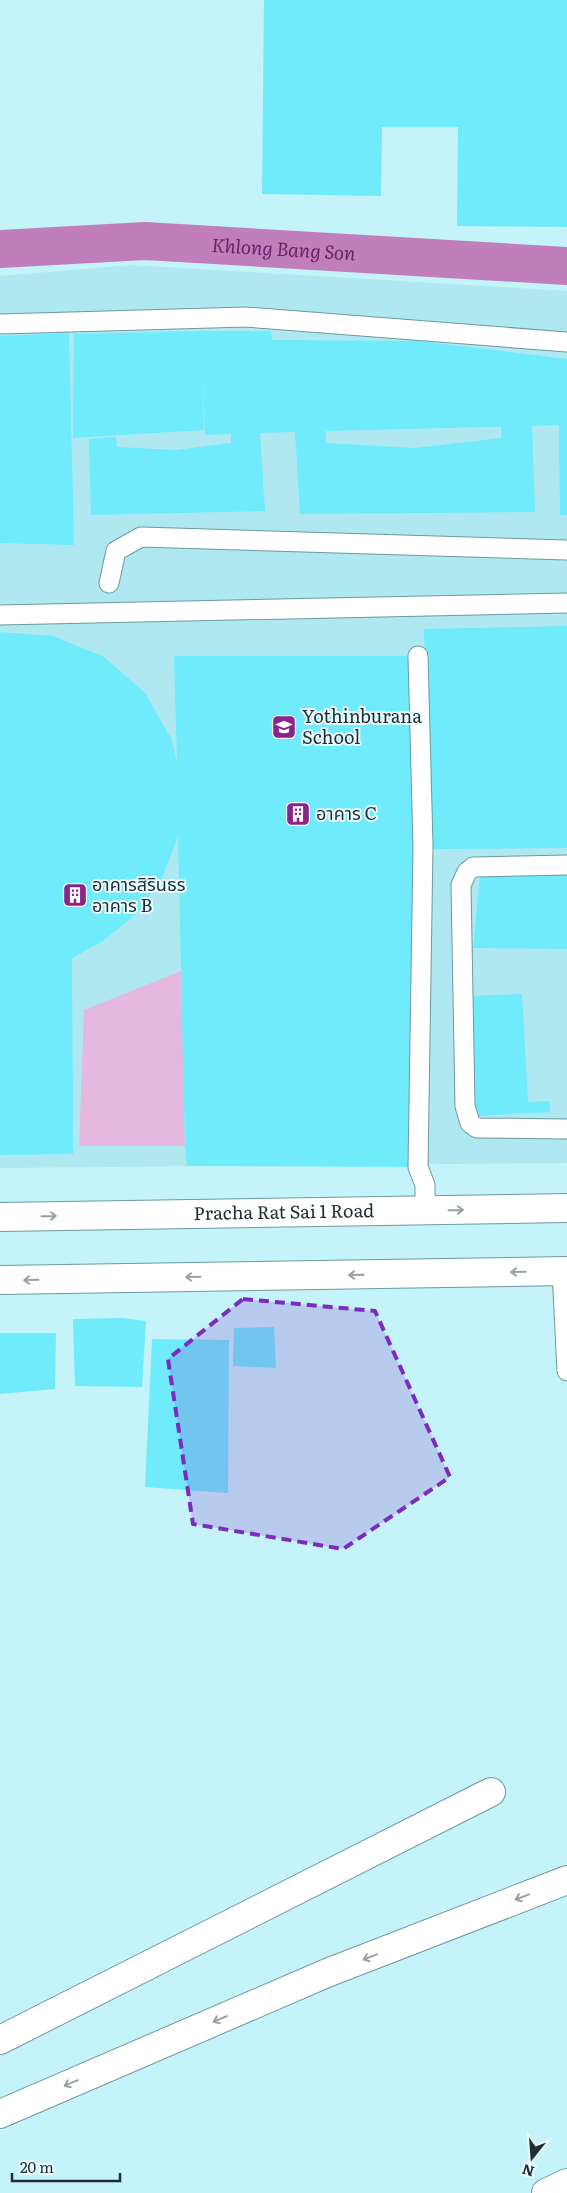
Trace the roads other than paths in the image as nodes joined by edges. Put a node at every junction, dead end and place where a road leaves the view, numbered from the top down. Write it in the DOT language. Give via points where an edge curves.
graph roads {
  1 [pos="0,324"];
  2 [pos="567,342"];
  3 [pos="567,550"];
  4 [pos="109,583"];
  5 [pos="567,603"];
  6 [pos="0,615"];
  7 [pos="418,656"];
  8 [pos="567,865"];
  9 [pos="567,1129"];
  10 [pos="567,1208"];
  11 [pos="425,1210"];
  12 [pos="0,1216"];
  13 [pos="564,1271"];
  14 [pos="0,1280"];
  15 [pos="567,1371"];
  16 [pos="491,1792"];
  17 [pos="567,1880"];
  18 [pos="0,2040"];
  19 [pos="0,2114"];
  20 [pos="567,2183"];
  21 [pos="546,2193"];
  1 -- 2 [label="lane" via="246,317"];
  3 -- 4 [label="lane" via="141,537 116,551"];
  5 -- 6 [label="lane"];
  7 -- 11 [label="lane" via="422,846 418,1167 425,1185"];
  8 -- 9 [label="lane" via="473,867 460,885 466,1106 470,1123 478,1128"];
  11 -- 10 [label="main road, Pracha Rat Sai 1 Road, one-way"];
  12 -- 11 [label="main road, Pracha Rat Sai 1 Road, one-way"];
  13 -- 14 [label="main road, one-way"];
  13 -- 15 [label="lane"];
  16 -- 18 [label="main road"];
  17 -- 19 [label="main road, one-way" via="328,1973"];
  20 -- 21 [label="main road"];
}
